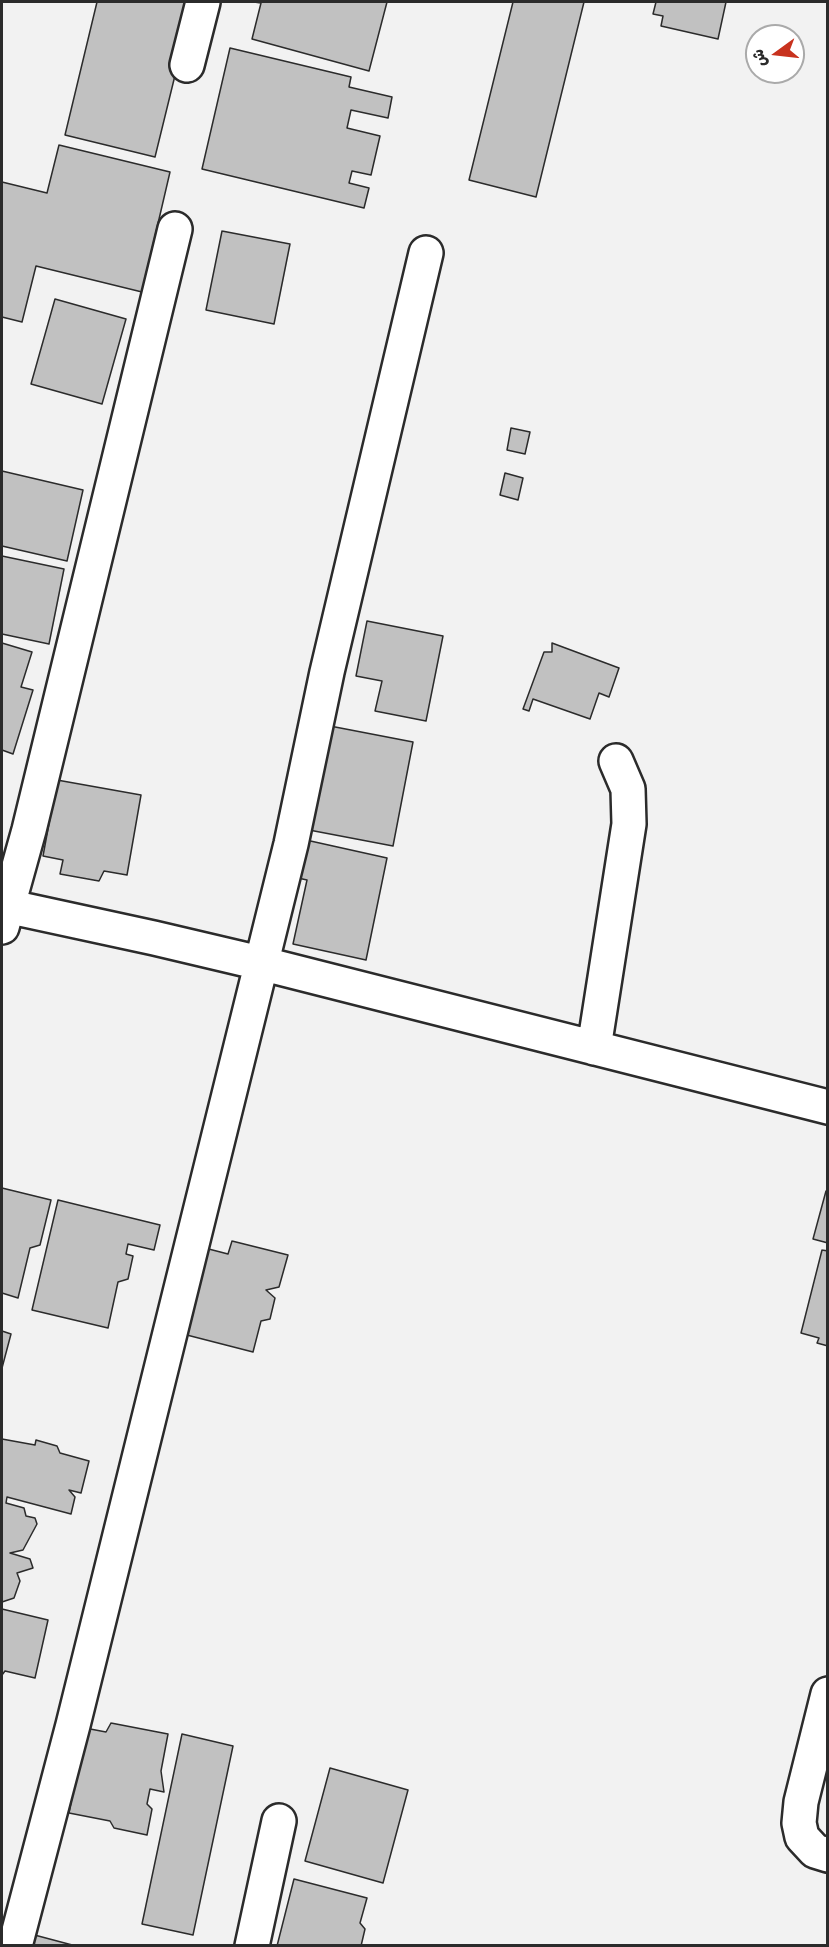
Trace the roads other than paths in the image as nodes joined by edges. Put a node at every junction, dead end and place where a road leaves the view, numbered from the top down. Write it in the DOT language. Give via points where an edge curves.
graph roads {
  1 [pos="203,2"];
  2 [pos="187,65"];
  3 [pos="175,229"];
  4 [pos="426,253"];
  5 [pos="616,761"];
  6 [pos="3,913"];
  7 [pos="260,963"];
  8 [pos="594,1048"];
  9 [pos="828,1107"];
  10 [pos="828,1694"];
  11 [pos="279,1821"];
  12 [pos="828,1855"];
  13 [pos="15,1946"];
  14 [pos="252,1946"];
  1 -- 2 [label="street"];
  3 -- 6 [label="street" via="29,830"];
  4 -- 7 [label="street" via="327,672 291,844"];
  5 -- 8 [label="street" via="628,789 629,824"];
  6 -- 7 [label="street" via="154,938"];
  7 -- 8 [label="street"];
  7 -- 13 [label="street"];
  8 -- 9 [label="street"];
  10 -- 12 [label="street" via="799,1823 802,1838 815,1851"];
  11 -- 14 [label="street"];
}
